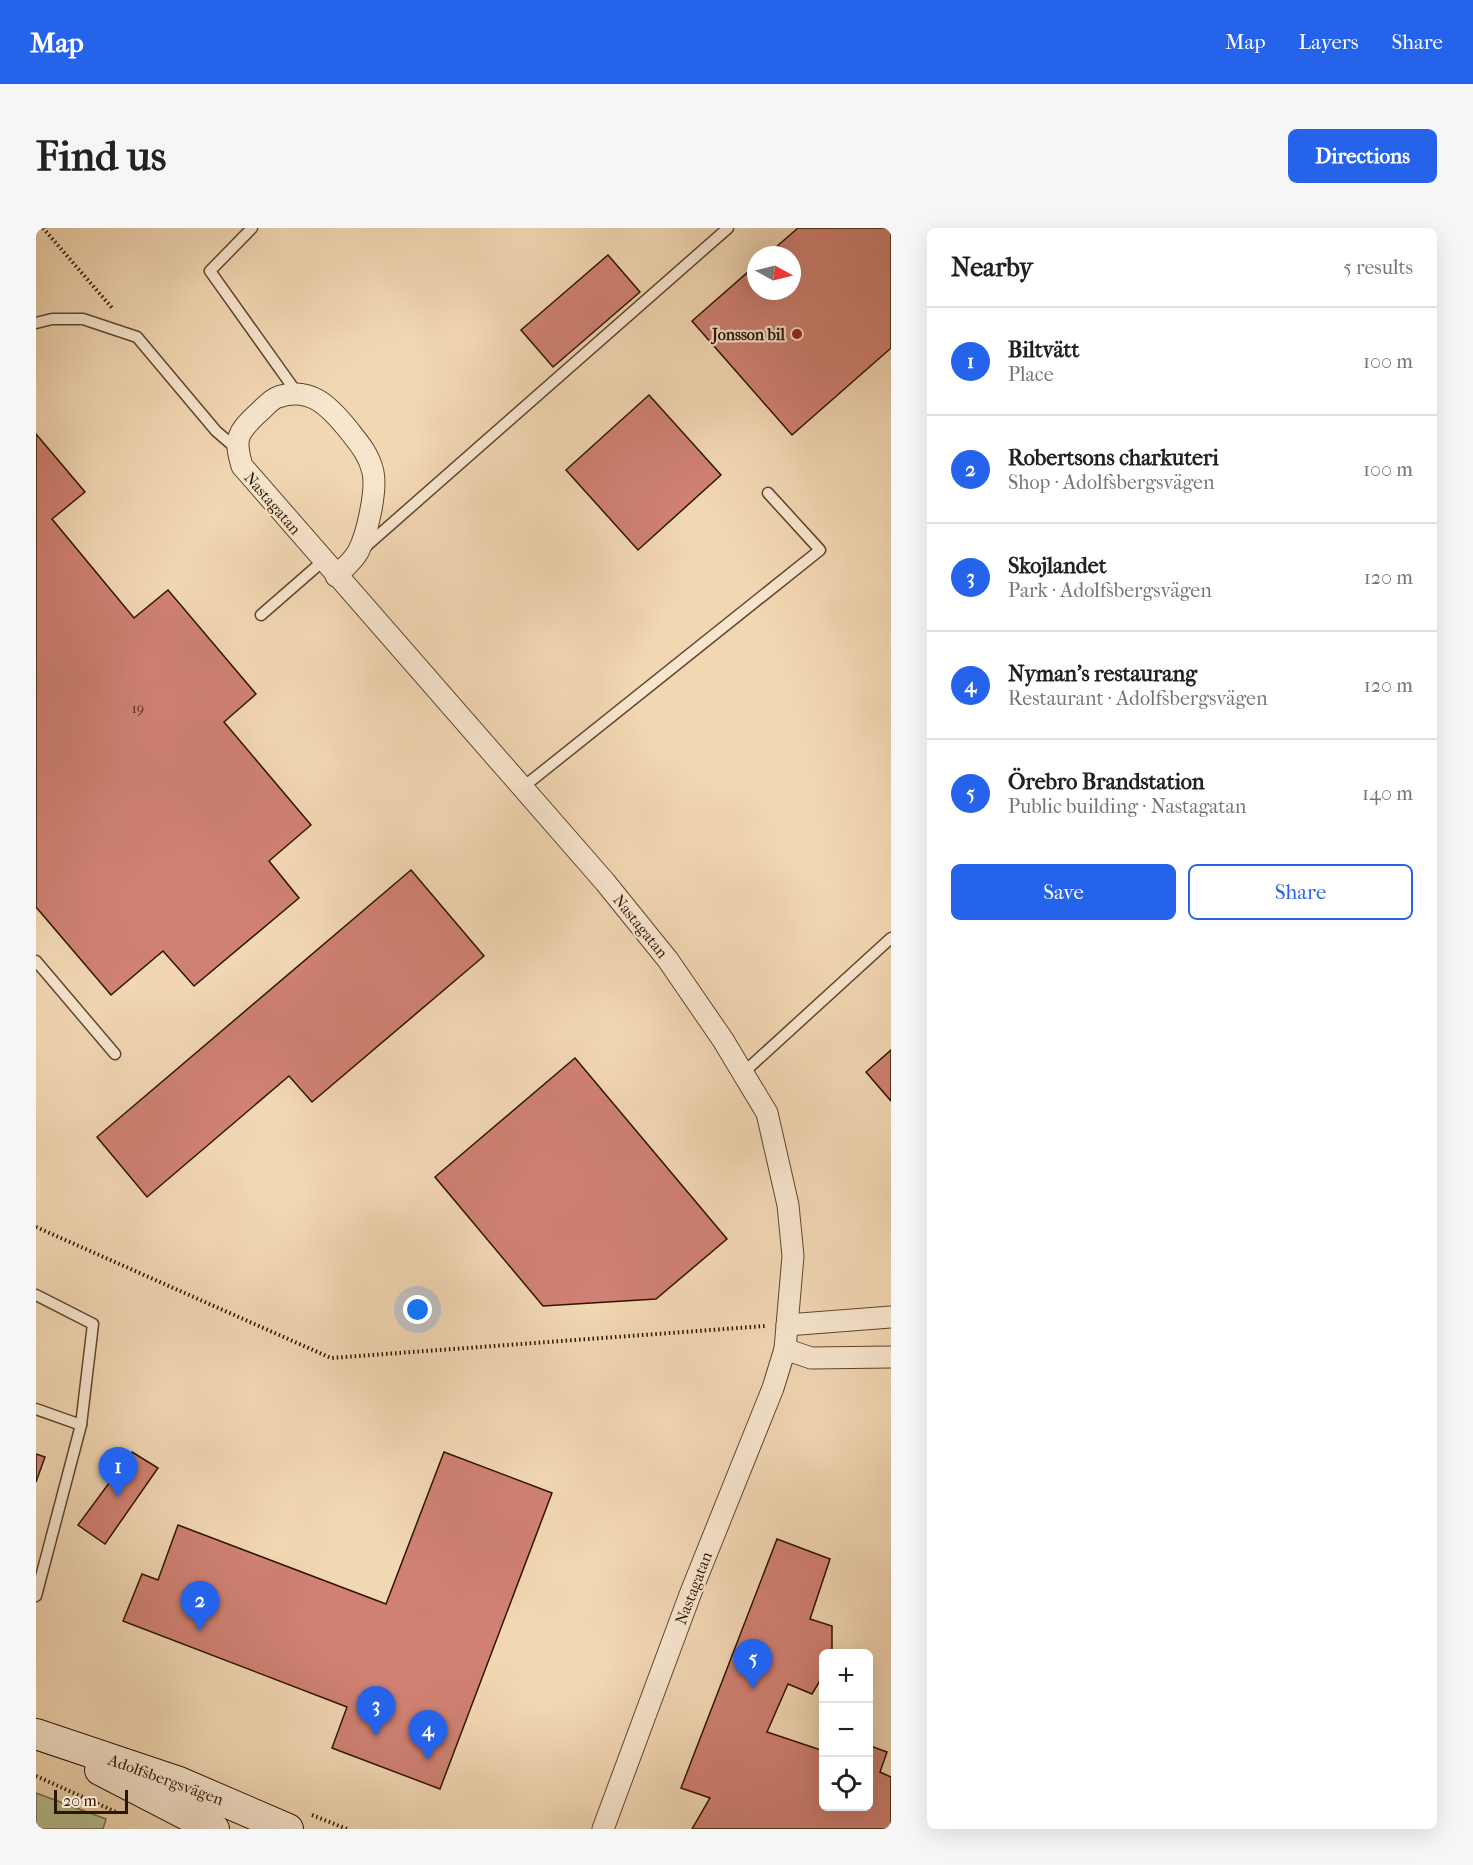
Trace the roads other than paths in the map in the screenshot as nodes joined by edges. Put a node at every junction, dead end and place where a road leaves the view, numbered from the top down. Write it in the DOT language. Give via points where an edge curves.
graph roads {
  1 [pos="252,228"];
  2 [pos="728,228"];
  3 [pos="36,323"];
  4 [pos="297,393"];
  5 [pos="237,448"];
  6 [pos="768,493"];
  7 [pos="357,555"];
  8 [pos="330,569"];
  9 [pos="261,615"];
  10 [pos="522,788"];
  11 [pos="891,938"];
  12 [pos="36,961"];
  13 [pos="115,1054"];
  14 [pos="743,1073"];
  15 [pos="36,1295"];
  16 [pos="891,1317"];
  17 [pos="787,1324"];
  18 [pos="785,1348"];
  19 [pos="891,1357"];
  20 [pos="36,1409"];
  21 [pos="81,1425"];
  22 [pos="36,1596"];
  23 [pos="38,1735"];
  24 [pos="214,1829"];
  25 [pos="288,1829"];
  26 [pos="603,1829"];
  1 -- 4 [label="lane" via="210,271"];
  2 -- 7 [label="lane"];
  3 -- 5 [label="lane" via="83,319 137,337 216,431"];
  4 -- 5 [label="street" via="276,397 242,429"];
  4 -- 7 [label="street" via="321,400 367,453 373,474 373,497"];
  5 -- 8 [label="street, Nastagatan" via="242,466"];
  6 -- 10 [label="lane" via="820,550"];
  7 -- 8 [label="street"];
  8 -- 9 [label="lane"];
  8 -- 10 [label="street, Nastagatan"];
  10 -- 14 [label="street, Nastagatan" via="668,960"];
  11 -- 14 [label="lane"];
  12 -- 13 [label="lane"];
  14 -- 17 [label="street, Nastagatan" via="767,1113 788,1205 793,1256"];
  15 -- 21 [label="lane" via="93,1324"];
  16 -- 17 [label="street"];
  17 -- 18 [label="street, Nastagatan"];
  18 -- 19 [label="street" via="811,1358"];
  18 -- 26 [label="street, Nastagatan"];
  20 -- 21 [label="lane"];
  21 -- 22 [label="lane"];
  23 -- 24 [label="main road, Adolfsbergsvägen"];
  23 -- 25 [label="main road, Adolfsbergsvägen" via="179,1782"];
}
